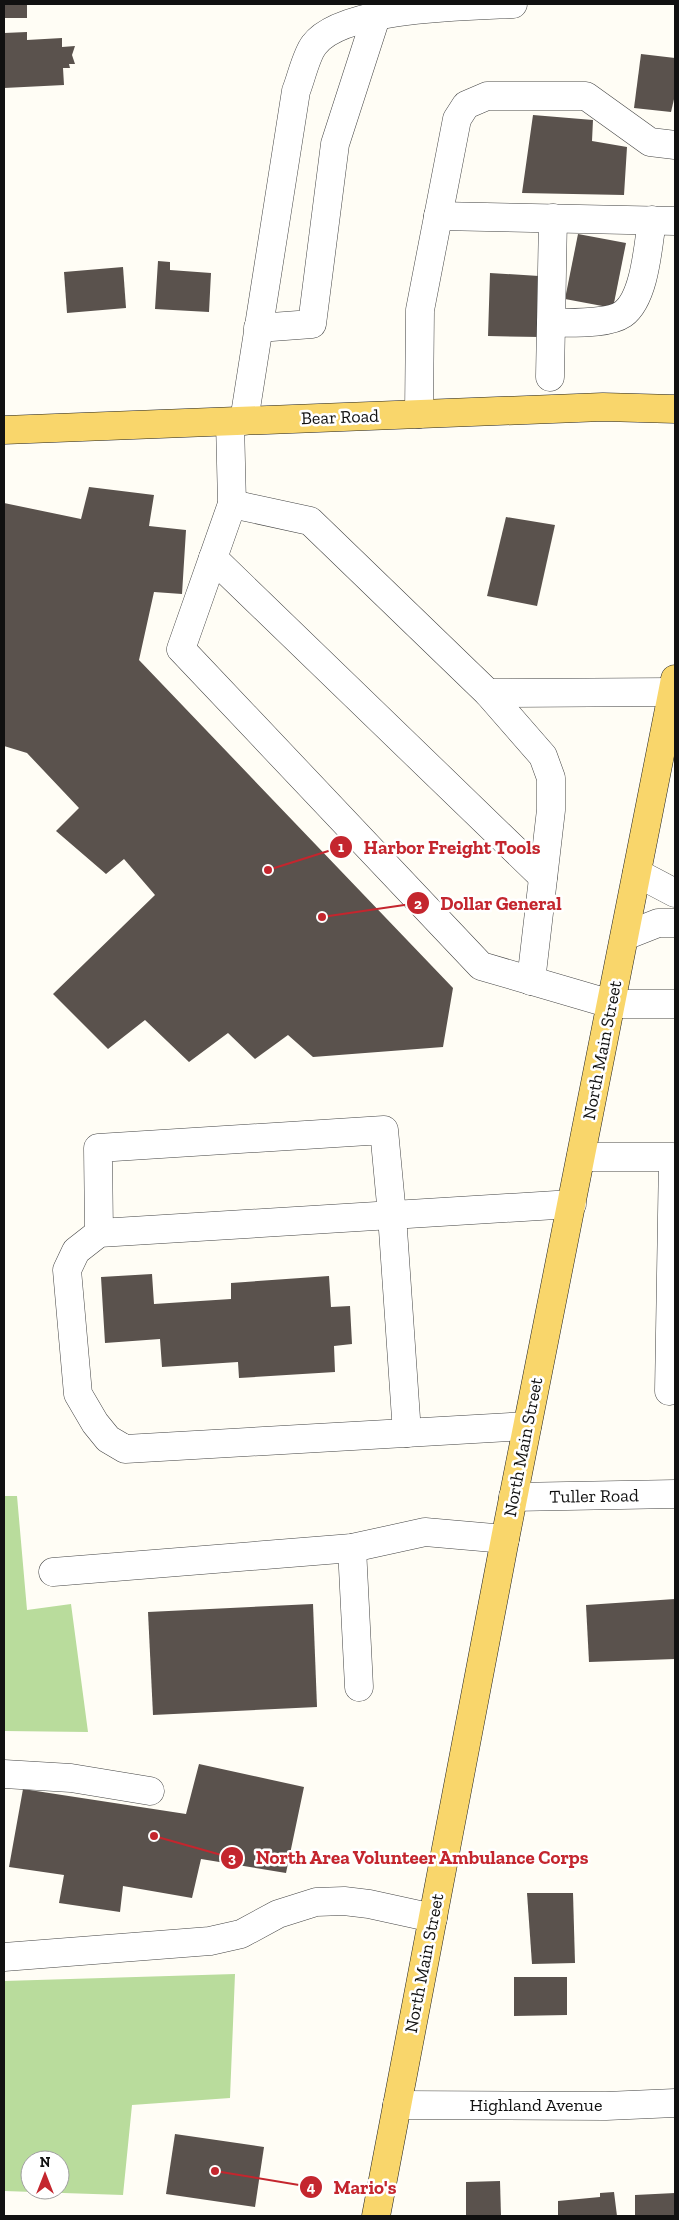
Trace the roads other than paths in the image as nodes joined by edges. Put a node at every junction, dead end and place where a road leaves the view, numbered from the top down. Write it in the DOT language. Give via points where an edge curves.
graph roads {
  1 [pos="514,4"];
  2 [pos="338,16"];
  3 [pos="376,17"];
  4 [pos="675,145"];
  5 [pos="438,216"];
  6 [pos="553,218"];
  7 [pos="664,221"];
  8 [pos="550,322"];
  9 [pos="258,328"];
  10 [pos="550,377"];
  11 [pos="675,409"];
  12 [pos="420,414"];
  13 [pos="237,421"];
  14 [pos="4,430"];
  15 [pos="232,504"];
  16 [pos="213,558"];
  17 [pos="674,686"];
  18 [pos="488,693"];
  19 [pos="637,873"];
  20 [pos="543,877"];
  21 [pos="675,893"];
  22 [pos="675,923"];
  23 [pos="625,936"];
  24 [pos="531,981"];
  25 [pos="611,1004"];
  26 [pos="675,1004"];
  27 [pos="581,1157"];
  28 [pos="674,1157"];
  29 [pos="572,1204"];
  30 [pos="392,1215"];
  31 [pos="99,1233"];
  32 [pos="675,1390"];
  33 [pos="527,1426"];
  34 [pos="407,1433"];
  35 [pos="675,1494"];
  36 [pos="513,1497"];
  37 [pos="505,1539"];
  38 [pos="352,1548"];
  39 [pos="53,1572"];
  40 [pos="359,1687"];
  41 [pos="4,1774"];
  42 [pos="150,1790"];
  43 [pos="433,1918"];
  44 [pos="4,1957"];
  45 [pos="675,2103"];
  46 [pos="397,2105"];
  47 [pos="376,2216"];
  1 -- 3 [label="street" via="404,10"];
  2 -- 3 [label="street"];
  2 -- 9 [label="street" via="314,45 296,92"];
  3 -- 9 [label="street" via="335,144 312,324"];
  4 -- 5 [label="street" via="650,142 586,96 487,96 466,105 457,119"];
  5 -- 6 [label="street"];
  5 -- 12 [label="street" via="420,310"];
  6 -- 7 [label="street"];
  6 -- 8 [label="street"];
  7 -- 8 [label="street" via="632,305 622,315 605,320"];
  8 -- 10 [label="street"];
  9 -- 13 [label="street"];
  11 -- 12 [label="main road, Bear Road" via="602,407"];
  12 -- 13 [label="main road, Bear Road"];
  13 -- 14 [label="main road, Bear Road"];
  13 -- 15 [label="street"];
  15 -- 16 [label="street"];
  15 -- 18 [label="street" via="310,521"];
  16 -- 20 [label="street"];
  16 -- 24 [label="street" via="181,649 481,966"];
  17 -- 18 [label="street"];
  17 -- 19 [label="main road, North Main Street"];
  18 -- 20 [label="street" via="543,756 551,778 551,810"];
  19 -- 21 [label="street"];
  19 -- 23 [label="main road, North Main Street"];
  20 -- 24 [label="street"];
  22 -- 23 [label="street" via="658,923"];
  23 -- 25 [label="main road, North Main Street"];
  24 -- 25 [label="street"];
  25 -- 26 [label="street"];
  25 -- 27 [label="main road, North Main Street"];
  27 -- 28 [label="street"];
  27 -- 29 [label="main road, North Main Street"];
  28 -- 32 [label="street" via="669,1390"];
  29 -- 30 [label="street"];
  29 -- 33 [label="main road, North Main Street"];
  30 -- 31 [label="street"];
  30 -- 31 [label="street" via="384,1130 98,1148"];
  30 -- 34 [label="street"];
  31 -- 34 [label="street" via="76,1251 67,1270 78,1394 108,1440 125,1449"];
  33 -- 34 [label="street"];
  33 -- 36 [label="main road, North Main Street"];
  35 -- 36 [label="street, Tuller Road"];
  36 -- 37 [label="main road, North Main Street"];
  37 -- 38 [label="street" via="425,1532"];
  37 -- 43 [label="main road, North Main Street"];
  38 -- 39 [label="street"];
  38 -- 40 [label="street"];
  41 -- 42 [label="street" via="71,1778"];
  43 -- 44 [label="street" via="344,1900 316,1902 278,1914 241,1934 210,1941"];
  43 -- 46 [label="main road, North Main Street"];
  45 -- 46 [label="street, Highland Avenue" via="606,2106"];
  46 -- 47 [label="main road, North Main Street"];
}
